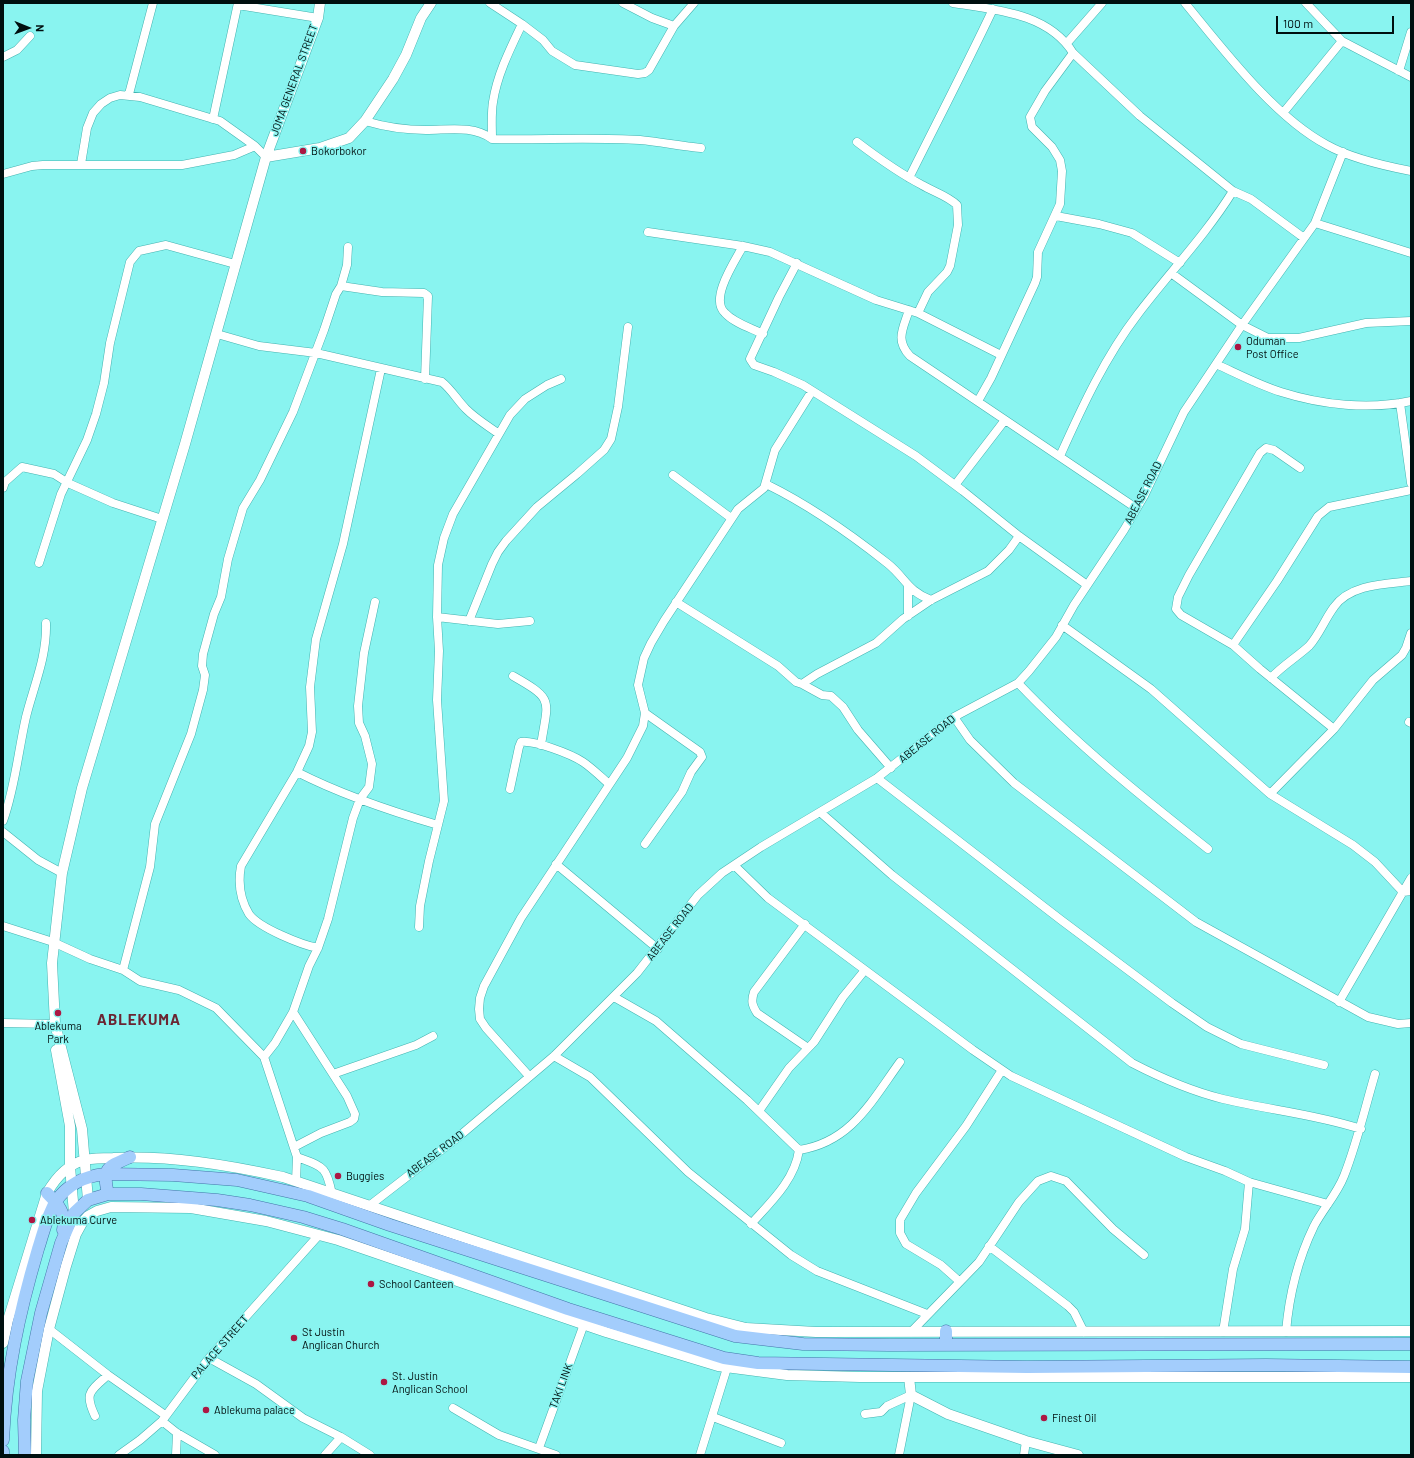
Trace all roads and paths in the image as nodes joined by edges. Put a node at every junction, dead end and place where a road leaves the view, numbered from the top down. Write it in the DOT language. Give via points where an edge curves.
graph roads {
  1 [pos="153,3"];
  2 [pos="320,3"];
  3 [pos="431,3"];
  4 [pos="490,3"];
  5 [pos="623,3"];
  6 [pos="694,3"];
  7 [pos="953,3"];
  8 [pos="1102,3"];
  9 [pos="1185,3"];
  10 [pos="1306,3"];
  11 [pos="238,4"];
  12 [pos="993,9"];
  13 [pos="318,18"];
  14 [pos="522,24"];
  15 [pos="674,26"];
  16 [pos="1411,32"];
  17 [pos="30,36"];
  18 [pos="1342,41"];
  19 [pos="1067,43"];
  20 [pos="1073,53"];
  21 [pos="3,56"];
  22 [pos="1399,71"];
  23 [pos="1411,77"];
  24 [pos="129,94"];
  25 [pos="1283,113"];
  26 [pos="213,118"];
  27 [pos="365,121"];
  28 [pos="492,139"];
  29 [pos="857,142"];
  30 [pos="255,146"];
  31 [pos="701,148"];
  32 [pos="1343,152"];
  33 [pos="266,157"];
  34 [pos="81,164"];
  35 [pos="1411,171"];
  36 [pos="3,174"];
  37 [pos="909,178"];
  38 [pos="1233,191"];
  39 [pos="1056,216"];
  40 [pos="1315,223"];
  41 [pos="648,232"];
  42 [pos="1304,238"];
  43 [pos="743,246"];
  44 [pos="348,247"];
  45 [pos="1411,253"];
  46 [pos="797,263"];
  47 [pos="1180,263"];
  48 [pos="235,264"];
  49 [pos="1171,273"];
  50 [pos="341,286"];
  51 [pos="909,310"];
  52 [pos="918,314"];
  53 [pos="1411,321"];
  54 [pos="1242,325"];
  55 [pos="628,326"];
  56 [pos="217,334"];
  57 [pos="763,334"];
  58 [pos="316,353"];
  59 [pos="1001,355"];
  60 [pos="1216,364"];
  61 [pos="381,369"];
  62 [pos="426,379"];
  63 [pos="561,379"];
  64 [pos="812,391"];
  65 [pos="978,401"];
  66 [pos="1411,401"];
  67 [pos="1400,403"];
  68 [pos="1004,420"];
  69 [pos="499,434"];
  70 [pos="1060,456"];
  71 [pos="1300,468"];
  72 [pos="673,475"];
  73 [pos="68,483"];
  74 [pos="1411,483"];
  75 [pos="766,484"];
  76 [pos="955,485"];
  77 [pos="3,488"];
  78 [pos="1411,490"];
  79 [pos="1136,508"];
  80 [pos="731,518"];
  81 [pos="162,519"];
  82 [pos="1019,536"];
  83 [pos="39,563"];
  84 [pos="1411,580"];
  85 [pos="1087,585"];
  86 [pos="908,586"];
  87 [pos="931,600"];
  88 [pos="375,602"];
  89 [pos="676,602"];
  90 [pos="908,616"];
  91 [pos="437,617"];
  92 [pos="469,621"];
  93 [pos="530,621"];
  94 [pos="46,623"];
  95 [pos="1062,625"];
  96 [pos="1411,634"];
  97 [pos="1233,645"];
  98 [pos="513,676"];
  99 [pos="1270,678"];
  100 [pos="1018,683"];
  101 [pos="802,684"];
  102 [pos="645,713"];
  103 [pos="954,717"];
  104 [pos="1334,729"];
  105 [pos="541,745"];
  106 [pos="891,768"];
  107 [pos="297,772"];
  108 [pos="877,778"];
  109 [pos="610,784"];
  110 [pos="510,790"];
  111 [pos="1270,794"];
  112 [pos="360,800"];
  113 [pos="820,812"];
  114 [pos="3,821"];
  115 [pos="438,825"];
  116 [pos="3,832"];
  117 [pos="645,844"];
  118 [pos="1208,849"];
  119 [pos="556,864"];
  120 [pos="735,866"];
  121 [pos="62,873"];
  122 [pos="1411,878"];
  123 [pos="1407,892"];
  124 [pos="805,924"];
  125 [pos="3,926"];
  126 [pos="419,928"];
  127 [pos="53,942"];
  128 [pos="318,948"];
  129 [pos="658,949"];
  130 [pos="123,970"];
  131 [pos="865,970"];
  132 [pos="614,997"];
  133 [pos="1339,1002"];
  134 [pos="293,1012"];
  135 [pos="3,1023"];
  136 [pos="1411,1023"];
  137 [pos="56,1028"];
  138 [pos="433,1036"];
  139 [pos="808,1048"];
  140 [pos="554,1056"];
  141 [pos="264,1057"];
  142 [pos="900,1062"];
  143 [pos="1324,1065"];
  144 [pos="1002,1070"];
  145 [pos="333,1074"];
  146 [pos="1375,1074"];
  147 [pos="529,1076"];
  148 [pos="759,1111"];
  149 [pos="1360,1129"];
  150 [pos="294,1146"];
  151 [pos="799,1150"];
  152 [pos="130,1157"];
  153 [pos="297,1157"];
  154 [pos="85,1160"];
  155 [pos="70,1167"];
  156 [pos="105,1174"];
  157 [pos="87,1178"];
  158 [pos="267,1180"];
  159 [pos="296,1181"];
  160 [pos="1249,1182"];
  161 [pos="71,1185"];
  162 [pos="108,1194"];
  163 [pos="332,1194"];
  164 [pos="52,1197"];
  165 [pos="88,1200"];
  166 [pos="1328,1204"];
  167 [pos="369,1206"];
  168 [pos="225,1207"];
  169 [pos="74,1213"];
  170 [pos="751,1224"];
  171 [pos="318,1236"];
  172 [pos="61,1243"];
  173 [pos="989,1246"];
  174 [pos="1144,1255"];
  175 [pos="959,1281"];
  176 [pos="927,1314"];
  177 [pos="584,1324"];
  178 [pos="49,1329"];
  179 [pos="1411,1331"];
  180 [pos="911,1332"];
  181 [pos="946,1332"];
  182 [pos="1084,1332"];
  183 [pos="1223,1332"];
  184 [pos="1286,1332"];
  185 [pos="3,1343"];
  186 [pos="662,1344"];
  187 [pos="1266,1344"];
  188 [pos="1411,1344"];
  189 [pos="946,1345"];
  190 [pos="1027,1345"];
  191 [pos="209,1358"];
  192 [pos="1266,1365"];
  193 [pos="35,1366"];
  194 [pos="1027,1367"];
  195 [pos="1411,1367"];
  196 [pos="727,1368"];
  197 [pos="108,1375"];
  198 [pos="909,1377"];
  199 [pos="1411,1377"];
  200 [pos="912,1395"];
  201 [pos="453,1408"];
  202 [pos="865,1414"];
  203 [pos="95,1416"];
  204 [pos="713,1416"];
  205 [pos="163,1418"];
  206 [pos="176,1432"];
  207 [pos="341,1437"];
  208 [pos="3,1440"];
  209 [pos="1026,1441"];
  210 [pos="781,1443"];
  211 [pos="539,1448"];
  212 [pos="3,1451"];
  213 [pos="3,1455"];
  214 [pos="25,1455"];
  215 [pos="36,1455"];
  216 [pos="119,1455"];
  217 [pos="176,1455"];
  218 [pos="215,1455"];
  219 [pos="325,1455"];
  220 [pos="370,1455"];
  221 [pos="556,1455"];
  222 [pos="700,1455"];
  223 [pos="899,1455"];
  224 [pos="1024,1455"];
  225 [pos="1078,1455"];
  1 -- 24 [label="street"];
  2 -- 13 [label="street, JOMA GENERAL STREET"];
  3 -- 27 [label="street" via="421,18 393,79"];
  4 -- 14 [label="street"];
  5 -- 15 [label="street"];
  6 -- 15 [label="street"];
  7 -- 12 [label="street"];
  8 -- 19 [label="street"];
  9 -- 25 [label="street"];
  10 -- 18 [label="street"];
  11 -- 13 [label="street"];
  11 -- 26 [label="street"];
  12 -- 19 [label="street" via="1037,22"];
  12 -- 37 [label="street" via="969,62 947,99 934,132"];
  13 -- 33 [label="street, JOMA GENERAL STREET"];
  14 -- 15 [label="street" via="543,40 552,51 575,65 638,74 649,70"];
  14 -- 28 [label="street" via="496,90 493,102"];
  16 -- 22 [label="street"];
  17 -- 21 [label="street" via="17,50"];
  18 -- 22 [label="street"];
  18 -- 25 [label="street"];
  19 -- 20 [label="street"];
  20 -- 38 [label="street" via="1140,116"];
  20 -- 39 [label="street" via="1049,85 1030,117 1032,127 1052,147 1060,160 1060,200"];
  22 -- 23 [label="street"];
  24 -- 26 [label="street"];
  24 -- 34 [label="street" via="110,98 93,113 87,128"];
  25 -- 32 [label="street" via="1312,136"];
  26 -- 30 [label="street" via="226,124"];
  27 -- 28 [label="street" via="394,128 465,129"];
  27 -- 33 [label="street" via="349,138 336,144"];
  28 -- 31 [label="street" via="639,140"];
  29 -- 37 [label="street"];
  30 -- 33 [label="street"];
  30 -- 34 [label="street" via="234,155 182,165"];
  32 -- 35 [label="street"];
  32 -- 40 [label="street, ABEASE ROAD"];
  33 -- 48 [label="street, JOMA GENERAL STREET"];
  34 -- 36 [label="street" via="32,166"];
  37 -- 52 [label="street" via="952,200 957,205 958,214 950,266 928,292"];
  38 -- 42 [label="street" via="1251,199"];
  38 -- 47 [label="street" via="1220,213"];
  39 -- 47 [label="street" via="1132,232"];
  39 -- 59 [label="street" via="1038,252 1035,284"];
  40 -- 42 [label="street, ABEASE ROAD"];
  40 -- 45 [label="street"];
  41 -- 43 [label="street"];
  42 -- 54 [label="street, ABEASE ROAD"];
  43 -- 46 [label="street" via="770,252"];
  43 -- 57 [label="street" via="721,291 720,308 725,314"];
  44 -- 50 [label="street" via="347,265"];
  46 -- 51 [label="street" via="876,300"];
  46 -- 57 [label="street"];
  47 -- 49 [label="street"];
  48 -- 56 [label="street, JOMA GENERAL STREET"];
  48 -- 73 [label="street" via="166,245 139,251 130,262 96,414"];
  49 -- 54 [label="street"];
  49 -- 70 [label="street" via="1137,315 1104,365"];
  50 -- 58 [label="street"];
  50 -- 62 [label="street" via="382,292 424,293 428,296"];
  51 -- 52 [label="street"];
  51 -- 65 [label="street" via="900,342 904,349 942,380"];
  52 -- 59 [label="street"];
  53 -- 54 [label="street" via="1366,323 1320,335 1285,340 1261,336"];
  54 -- 60 [label="street, ABEASE ROAD"];
  55 -- 92 [label="street" via="618,407 611,439 604,450 537,506 506,541 492,564"];
  56 -- 58 [label="street" via="258,346"];
  56 -- 81 [label="street, JOMA GENERAL STREET"];
  57 -- 64 [label="street" via="750,359 754,365"];
  58 -- 61 [label="street"];
  58 -- 130 [label="street" via="282,435 243,508 204,654 203,690 191,734 155,824 150,867"];
  59 -- 65 [label="street"];
  60 -- 67 [label="street" via="1274,389 1328,402 1369,406"];
  60 -- 79 [label="street, ABEASE ROAD" via="1174,429"];
  61 -- 62 [label="street"];
  61 -- 107 [label="street" via="343,544 316,639 310,687 312,732 306,756"];
  62 -- 69 [label="street" via="442,382 449,387 474,416"];
  63 -- 69 [label="street" via="520,403"];
  64 -- 75 [label="street" via="779,440"];
  64 -- 76 [label="street" via="916,456"];
  65 -- 68 [label="street"];
  66 -- 67 [label="street"];
  67 -- 74 [label="street"];
  68 -- 70 [label="street"];
  68 -- 76 [label="street"];
  69 -- 91 [label="street" via="454,514 444,538 438,565"];
  70 -- 79 [label="street"];
  71 -- 97 [label="street" via="1274,450 1266,448 1260,453 1178,597 1176,609 1180,615"];
  72 -- 80 [label="street"];
  73 -- 77 [label="street" via="54,474 22,467 9,478"];
  73 -- 81 [label="street"];
  73 -- 83 [label="street" via="61,494"];
  75 -- 80 [label="street"];
  75 -- 86 [label="street" via="806,505 888,563"];
  76 -- 82 [label="street"];
  78 -- 97 [label="street" via="1324,510"];
  79 -- 85 [label="street, ABEASE ROAD"];
  80 -- 89 [label="street"];
  81 -- 121 [label="street, JOMA GENERAL STREET" via="82,788"];
  82 -- 85 [label="street"];
  82 -- 87 [label="street" via="988,571"];
  84 -- 99 [label="street" via="1363,588 1347,594 1335,606 1309,646"];
  85 -- 95 [label="street, ABEASE ROAD"];
  86 -- 87 [label="street" via="914,592"];
  86 -- 90 [label="street"];
  87 -- 90 [label="street"];
  88 -- 112 [label="street" via="364,653 358,713 369,751 372,773 369,787"];
  89 -- 101 [label="street"];
  89 -- 102 [label="street" via="642,662 638,685"];
  90 -- 101 [label="street" via="876,643"];
  91 -- 92 [label="street"];
  91 -- 115 [label="street" via="437,700 444,794"];
  92 -- 93 [label="street" via="498,624"];
  94 -- 114 [label="street" via="46,648 27,716 12,791"];
  95 -- 100 [label="street, ABEASE ROAD" via="1042,657"];
  95 -- 111 [label="street" via="1151,689"];
  96 -- 104 [label="street" via="1402,655 1373,680"];
  97 -- 99 [label="street"];
  98 -- 105 [label="street" via="539,691 544,697 547,708"];
  99 -- 104 [label="street"];
  100 -- 103 [label="street, ABEASE ROAD"];
  100 -- 118 [label="street" via="1053,720 1121,781"];
  101 -- 106 [label="street" via="822,695 830,696 843,707 858,730"];
  102 -- 109 [label="street" via="643,726"];
  102 -- 117 [label="street" via="700,752 702,757 691,772 682,792"];
  103 -- 106 [label="street, ABEASE ROAD"];
  103 -- 133 [label="street" via="970,740 1014,783 1196,922"];
  104 -- 111 [label="street"];
  105 -- 109 [label="street" via="584,762"];
  105 -- 110 [label="street" via="521,742"];
  106 -- 108 [label="street, ABEASE ROAD"];
  107 -- 112 [label="street"];
  107 -- 128 [label="street" via="242,866 239,887 250,915 260,923 302,945"];
  108 -- 113 [label="street, ABEASE ROAD"];
  108 -- 143 [label="street" via="1060,920 1207,1027 1241,1044"];
  109 -- 119 [label="street"];
  111 -- 123 [label="street" via="1353,845"];
  112 -- 115 [label="street"];
  112 -- 128 [label="street"];
  113 -- 120 [label="street, ABEASE ROAD" via="761,847"];
  113 -- 149 [label="street" via="892,875 1132,1063 1175,1084 1206,1094 1331,1119"];
  115 -- 126 [label="street" via="420,906"];
  116 -- 121 [label="street" via="38,860"];
  119 -- 129 [label="street"];
  119 -- 147 [label="street" via="521,918 480,998 480,1019"];
  120 -- 124 [label="street" via="768,898"];
  120 -- 129 [label="street, ABEASE ROAD" via="722,873 698,895"];
  121 -- 127 [label="street, JOMA GENERAL STREET"];
  122 -- 123 [label="street"];
  123 -- 133 [label="street"];
  124 -- 131 [label="street"];
  124 -- 139 [label="street" via="754,992 752,1005 757,1014"];
  125 -- 127 [label="street"];
  127 -- 130 [label="street" via="90,959"];
  127 -- 137 [label="street, JOMA GENERAL STREET" via="52,980"];
  128 -- 134 [label="street"];
  129 -- 132 [label="street, ABEASE ROAD"];
  130 -- 141 [label="street" via="140,981 165,985 188,993 216,1008"];
  131 -- 139 [label="street"];
  131 -- 144 [label="street"];
  132 -- 140 [label="street, ABEASE ROAD"];
  132 -- 148 [label="street" via="656,1021"];
  133 -- 136 [label="street" via="1368,1017 1398,1024"];
  134 -- 141 [label="street" via="276,1043"];
  134 -- 145 [label="street"];
  135 -- 137 [label="street"];
  137 -- 154 [label="street" via="82,1129"];
  137 -- 155 [label="street" via="55,1044 70,1126"];
  138 -- 145 [label="street" via="416,1045"];
  139 -- 148 [label="street" via="782,1077"];
  140 -- 147 [label="street, ABEASE ROAD"];
  140 -- 170 [label="street" via="590,1077 688,1172"];
  141 -- 150 [label="street"];
  142 -- 151 [label="street" via="852,1126 825,1144"];
  144 -- 160 [label="street" via="1186,1157"];
  144 -- 175 [label="street" via="900,1220 900,1233 906,1244 941,1265"];
  145 -- 150 [label="street" via="354,1108 354,1119"];
  146 -- 149 [label="street"];
  147 -- 167 [label="street, ABEASE ROAD" via="457,1138"];
  148 -- 151 [label="street"];
  149 -- 166 [label="street" via="1344,1177"];
  150 -- 153 [label="street"];
  151 -- 170 [label="street" via="794,1168 782,1188"];
  152 -- 154 [label="street"];
  152 -- 156 [label="main road" via="111,1166"];
  152 -- 158 [label="street" via="216,1166"];
  153 -- 159 [label="street"];
  153 -- 163 [label="street" via="321,1166 326,1171"];
  154 -- 155 [label="street"];
  154 -- 157 [label="street"];
  155 -- 161 [label="street"];
  155 -- 164 [label="street" via="55,1180"];
  156 -- 157 [label="main road"];
  156 -- 158 [label="main road"];
  156 -- 162 [label="main road"];
  157 -- 161 [label="main road"];
  157 -- 165 [label="street"];
  158 -- 159 [label="street"];
  158 -- 189 [label="main road" via="390,1225 735,1336 803,1344"];
  159 -- 163 [label="street"];
  160 -- 166 [label="street"];
  160 -- 183 [label="street" via="1245,1229 1234,1269"];
  161 -- 164 [label="main road"];
  161 -- 169 [label="street"];
  162 -- 165 [label="main road"];
  162 -- 168 [label="main road" via="141,1194"];
  163 -- 167 [label="street"];
  164 -- 172 [label="main road" via="63,1212"];
  164 -- 185 [label="street" via="8,1320"];
  164 -- 208 [label="main road" via="15,1336 8,1376"];
  165 -- 169 [label="main road"];
  166 -- 184 [label="street" via="1314,1226 1299,1265"];
  167 -- 180 [label="street" via="706,1318 746,1328 816,1332"];
  168 -- 171 [label="street"];
  168 -- 178 [label="street" via="134,1206 104,1208 88,1216 76,1234"];
  168 -- 186 [label="main road" via="303,1217 342,1229"];
  169 -- 172 [label="main road"];
  170 -- 176 [label="street" via="791,1255 817,1271"];
  171 -- 177 [label="street" via="338,1240"];
  171 -- 191 [label="street, PALACE STREET"];
  172 -- 193 [label="main road" via="41,1312"];
  173 -- 174 [label="street" via="1019,1202 1038,1181 1051,1176 1066,1181 1109,1225"];
  173 -- 175 [label="street" via="978,1262"];
  173 -- 182 [label="street" via="1068,1306"];
  175 -- 176 [label="street"];
  176 -- 180 [label="street"];
  177 -- 186 [label="street"];
  177 -- 211 [label="street, TAKI LINK"];
  178 -- 193 [label="street"];
  178 -- 197 [label="street"];
  179 -- 184 [label="street"];
  180 -- 181 [label="street"];
  181 -- 182 [label="street"];
  181 -- 189 [label="main road"];
  182 -- 183 [label="street"];
  183 -- 184 [label="street"];
  186 -- 194 [label="main road" via="758,1363"];
  186 -- 196 [label="street"];
  187 -- 188 [label="main road"];
  187 -- 190 [label="main road"];
  187 -- 192 [label="main road" via="1269,1354"];
  189 -- 190 [label="main road"];
  190 -- 194 [label="main road" via="1024,1357"];
  191 -- 205 [label="street, PALACE STREET"];
  191 -- 207 [label="street" via="256,1384 303,1418"];
  192 -- 194 [label="main road"];
  192 -- 195 [label="main road"];
  193 -- 214 [label="main road" via="27,1381"];
  193 -- 215 [label="street"];
  196 -- 198 [label="street" via="787,1375"];
  196 -- 204 [label="street"];
  197 -- 203 [label="street" via="93,1388 90,1395 89,1402"];
  197 -- 205 [label="street"];
  198 -- 199 [label="street"];
  198 -- 200 [label="street"];
  200 -- 202 [label="street" via="887,1406 881,1412"];
  200 -- 209 [label="street" via="948,1414"];
  200 -- 223 [label="street"];
  201 -- 211 [label="street" via="499,1435"];
  204 -- 210 [label="street"];
  204 -- 222 [label="street"];
  205 -- 206 [label="street"];
  205 -- 216 [label="street, PALACE STREET" via="140,1440"];
  206 -- 217 [label="street"];
  206 -- 218 [label="street"];
  207 -- 219 [label="street"];
  207 -- 220 [label="street"];
  209 -- 224 [label="street"];
  209 -- 225 [label="street"];
  211 -- 221 [label="street"];
  212 -- 213 [label="main road"];
}
